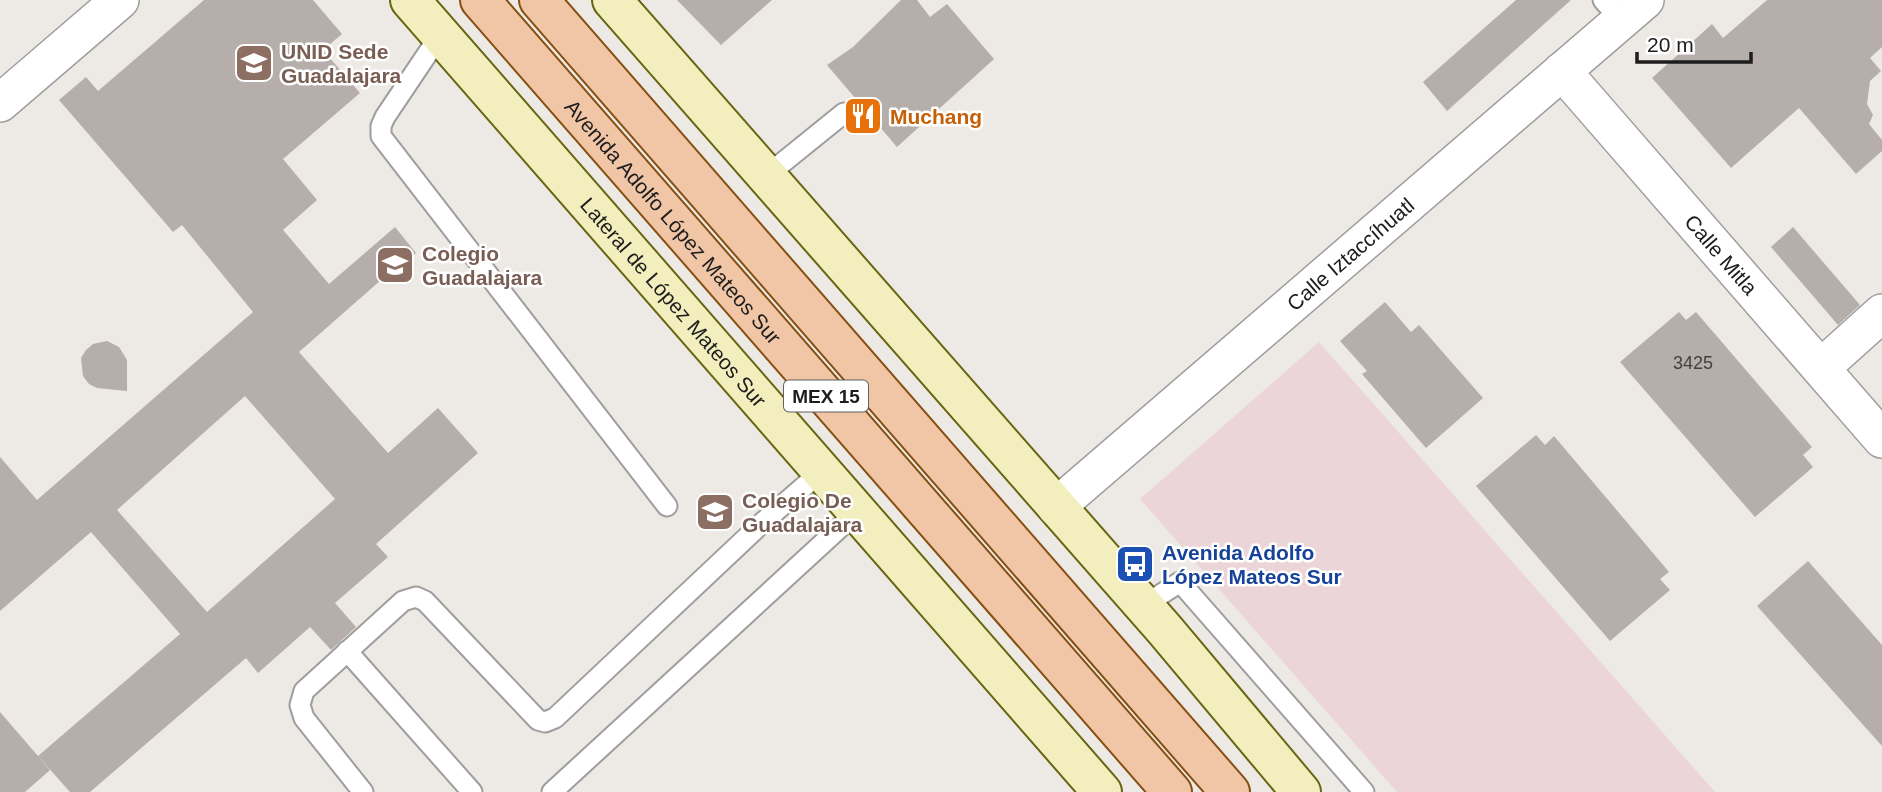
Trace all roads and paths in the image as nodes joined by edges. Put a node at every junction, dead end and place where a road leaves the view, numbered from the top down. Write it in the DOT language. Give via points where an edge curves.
graph roads {
  1 [pos="120,0"];
  2 [pos="410,0"];
  3 [pos="478,0"];
  4 [pos="539,0"];
  5 [pos="612,0"];
  6 [pos="1623,7"];
  7 [pos="440,36"];
  8 [pos="1562,71"];
  9 [pos="2,99"];
  10 [pos="844,113"];
  11 [pos="766,176"];
  12 [pos="1882,313"];
  13 [pos="1822,367"];
  14 [pos="1882,439"];
  15 [pos="823,470"];
  16 [pos="667,506"];
  17 [pos="1056,507"];
  18 [pos="859,511"];
  19 [pos="1143,606"];
  20 [pos="347,651"];
  21 [pos="363,792"];
  22 [pos="472,792"];
  23 [pos="552,792"];
  24 [pos="1102,792"];
  25 [pos="1172,792"];
  26 [pos="1230,792"];
  27 [pos="1301,792"];
  28 [pos="1364,792"];
  1 -- 9 [label="street"];
  2 -- 7 [label="main road, Lateral de López Mateos Sur"];
  3 -- 7 [label="main road"];
  3 -- 25 [label="main road, Avenida Adolfo López Mateos Sur / MEX 15"];
  4 -- 26 [label="main road, Avenida Adolfo López Mateos Sur / MEX 15"];
  5 -- 11 [label="main road"];
  6 -- 8 [label="street, Calle Iztaccíhuatl"];
  7 -- 15 [label="main road, Lateral de López Mateos Sur"];
  7 -- 16 [label="lane" via="384,117 381,136"];
  8 -- 13 [label="street, Calle Mitla"];
  8 -- 17 [label="street, Calle Iztaccíhuatl"];
  10 -- 11 [label="lane"];
  11 -- 17 [label="main road"];
  12 -- 13 [label="street"];
  13 -- 14 [label="street, Calle Mitla"];
  15 -- 18 [label="main road, Lateral de López Mateos Sur"];
  15 -- 20 [label="lane" via="555,718 545,722 416,597 404,601"];
  17 -- 19 [label="main road"];
  18 -- 23 [label="lane"];
  18 -- 24 [label="main road, Lateral de López Mateos Sur"];
  19 -- 27 [label="main road"];
  19 -- 28 [label="lane" via="1180,582"];
  20 -- 21 [label="lane" via="304,691 300,705 304,718"];
  20 -- 22 [label="lane"];
}
